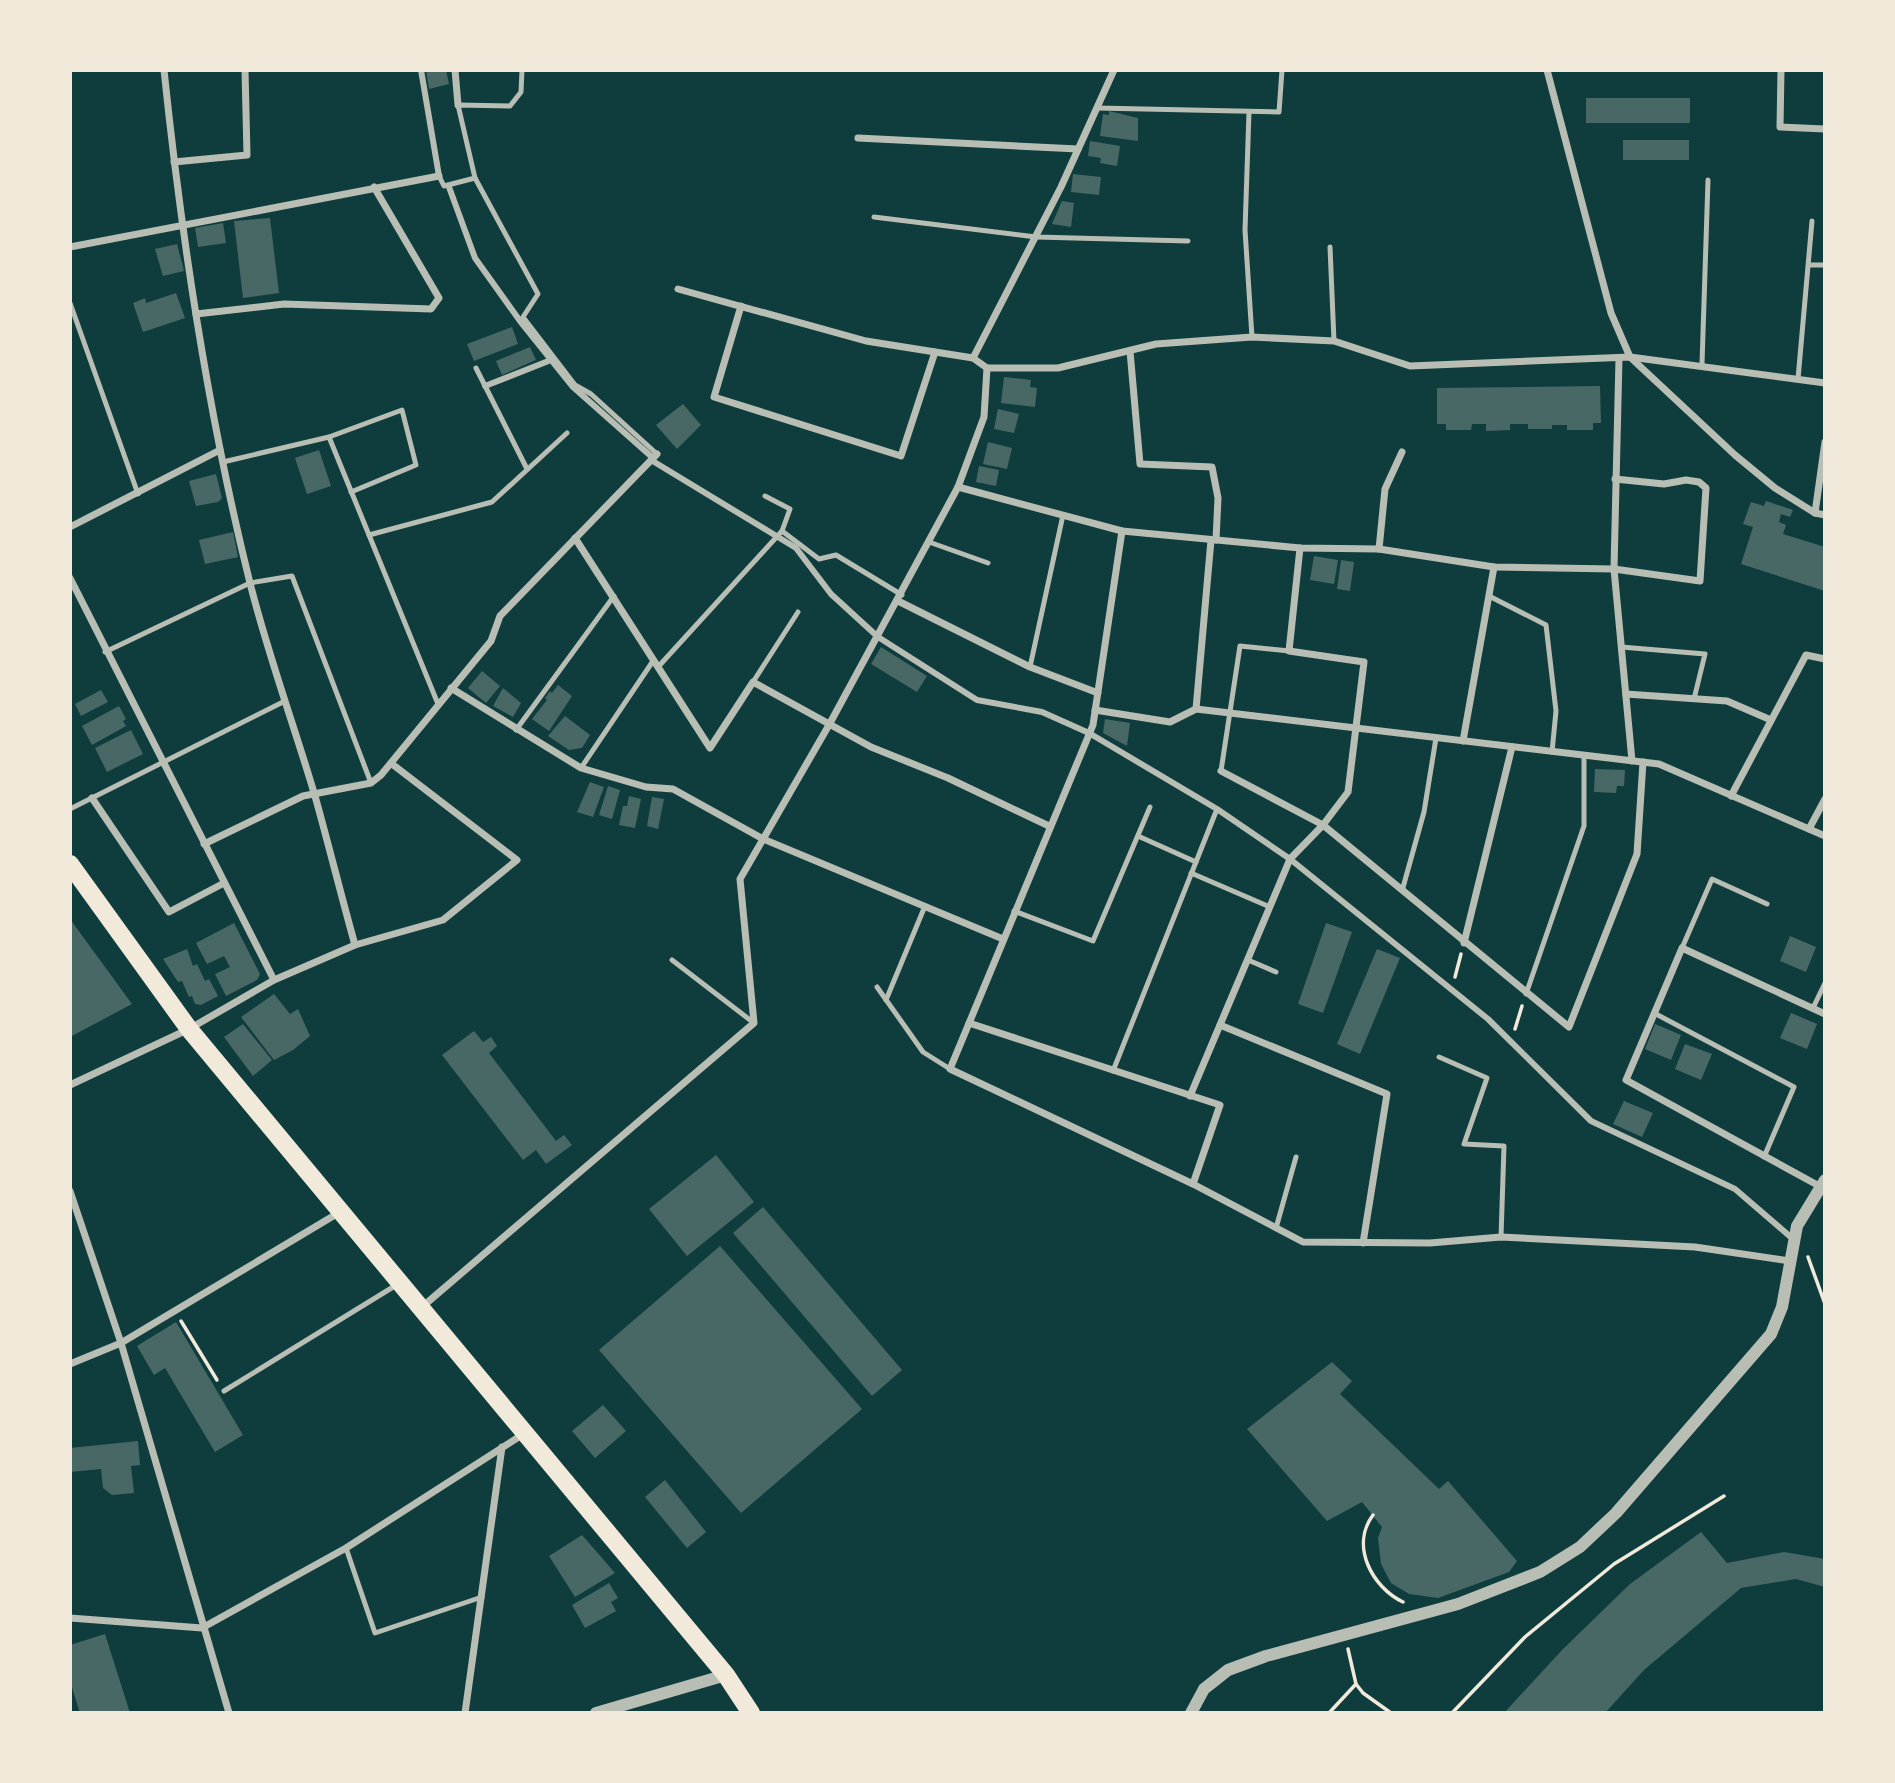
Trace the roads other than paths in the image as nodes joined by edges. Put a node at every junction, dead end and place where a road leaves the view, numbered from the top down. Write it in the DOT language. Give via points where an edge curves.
graph roads {
  1 [pos="164,70"];
  2 [pos="245,70"];
  3 [pos="421,70"];
  4 [pos="455,70"];
  5 [pos="522,70"];
  6 [pos="1114,70"];
  7 [pos="1282,70"];
  8 [pos="1547,70"];
  9 [pos="1781,70"];
  10 [pos="458,105"];
  11 [pos="1097,108"];
  12 [pos="1249,111"];
  13 [pos="1825,129"];
  14 [pos="858,138"];
  15 [pos="1078,149"];
  16 [pos="174,162"];
  17 [pos="439,176"];
  18 [pos="475,178"];
  19 [pos="1708,180"];
  20 [pos="374,187"];
  21 [pos="449,187"];
  22 [pos="874,217"];
  23 [pos="1812,221"];
  24 [pos="184,223"];
  25 [pos="1036,237"];
  26 [pos="1188,241"];
  27 [pos="70,247"];
  28 [pos="1331,247"];
  29 [pos="1810,264"];
  30 [pos="1825,265"];
  31 [pos="678,289"];
  32 [pos="70,303"];
  33 [pos="741,306"];
  34 [pos="195,314"];
  35 [pos="1252,337"];
  36 [pos="1334,341"];
  37 [pos="1130,351"];
  38 [pos="934,352"];
  39 [pos="1630,357"];
  40 [pos="973,358"];
  41 [pos="1619,358"];
  42 [pos="551,360"];
  43 [pos="1702,364"];
  44 [pos="475,368"];
  45 [pos="987,368"];
  46 [pos="1798,379"];
  47 [pos="1825,383"];
  48 [pos="485,386"];
  49 [pos="567,433"];
  50 [pos="329,437"];
  51 [pos="1825,442"];
  52 [pos="220,450"];
  53 [pos="1402,452"];
  54 [pos="654,457"];
  55 [pos="223,462"];
  56 [pos="527,469"];
  57 [pos="1615,479"];
  58 [pos="958,487"];
  59 [pos="351,492"];
  60 [pos="138,494"];
  61 [pos="765,496"];
  62 [pos="1815,513"];
  63 [pos="1825,514"];
  64 [pos="1063,515"];
  65 [pos="70,527"];
  66 [pos="782,531"];
  67 [pos="1122,531"];
  68 [pos="369,535"];
  69 [pos="776,537"];
  70 [pos="575,538"];
  71 [pos="1214,540"];
  72 [pos="929,542"];
  73 [pos="1300,548"];
  74 [pos="1379,549"];
  75 [pos="988,563"];
  76 [pos="1494,567"];
  77 [pos="1614,569"];
  78 [pos="70,578"];
  79 [pos="250,583"];
  80 [pos="614,596"];
  81 [pos="1489,596"];
  82 [pos="900,598"];
  83 [pos="798,612"];
  84 [pos="878,637"];
  85 [pos="1621,647"];
  86 [pos="1289,651"];
  87 [pos="105,652"];
  88 [pos="1825,659"];
  89 [pos="656,664"];
  90 [pos="1030,667"];
  91 [pos="753,682"];
  92 [pos="452,688"];
  93 [pos="1098,693"];
  94 [pos="1626,694"];
  95 [pos="1694,699"];
  96 [pos="283,702"];
  97 [pos="438,704"];
  98 [pos="1196,709"];
  99 [pos="1095,710"];
  100 [pos="1232,714"];
  101 [pos="1772,720"];
  102 [pos="829,725"];
  103 [pos="1358,729"];
  104 [pos="516,730"];
  105 [pos="1089,733"];
  106 [pos="1436,738"];
  107 [pos="1463,741"];
  108 [pos="1512,747"];
  109 [pos="1552,752"];
  110 [pos="1584,756"];
  111 [pos="1632,761"];
  112 [pos="1643,762"];
  113 [pos="164,763"];
  114 [pos="392,764"];
  115 [pos="581,768"];
  116 [pos="1222,771"];
  117 [pos="371,783"];
  118 [pos="314,794"];
  119 [pos="1731,796"];
  120 [pos="92,798"];
  121 [pos="1825,799"];
  122 [pos="1150,807"];
  123 [pos="70,808"];
  124 [pos="1217,809"];
  125 [pos="1323,825"];
  126 [pos="1048,826"];
  127 [pos="1809,829"];
  128 [pos="1138,836"];
  129 [pos="1825,836"];
  130 [pos="763,839"];
  131 [pos="204,844"];
  132 [pos="1290,859"];
  133 [pos="1196,862"];
  134 [pos="70,863"];
  135 [pos="1191,873"];
  136 [pos="224,883"];
  137 [pos="1402,891"];
  138 [pos="1767,904"];
  139 [pos="925,906"];
  140 [pos="1270,907"];
  141 [pos="1014,911"];
  142 [pos="1003,939"];
  143 [pos="1464,943"];
  144 [pos="355,945"];
  145 [pos="1682,948"];
  146 [pos="672,960"];
  147 [pos="1248,960"];
  148 [pos="1276,972"];
  149 [pos="274,980"];
  150 [pos="1825,983"];
  151 [pos="877,987"];
  152 [pos="1526,994"];
  153 [pos="886,999"];
  154 [pos="1813,1008"];
  155 [pos="1654,1013"];
  156 [pos="1825,1014"];
  157 [pos="754,1023"];
  158 [pos="969,1023"];
  159 [pos="1220,1025"];
  160 [pos="189,1029"];
  161 [pos="1439,1057"];
  162 [pos="950,1069"];
  163 [pos="1113,1071"];
  164 [pos="70,1085"];
  165 [pos="1190,1096"];
  166 [pos="1296,1157"];
  167 [pos="1764,1157"];
  168 [pos="1193,1184"];
  169 [pos="1823,1184"];
  170 [pos="70,1191"];
  171 [pos="340,1212"];
  172 [pos="1276,1228"];
  173 [pos="1501,1237"];
  174 [pos="1363,1243"];
  175 [pos="1791,1250"];
  176 [pos="401,1283"];
  177 [pos="422,1308"];
  178 [pos="121,1343"];
  179 [pos="70,1364"];
  180 [pos="224,1391"];
  181 [pos="525,1433"];
  182 [pos="502,1447"];
  183 [pos="346,1548"];
  184 [pos="482,1597"];
  185 [pos="70,1618"];
  186 [pos="202,1628"];
  187 [pos="726,1675"];
  188 [pos="229,1713"];
  189 [pos="466,1713"];
  190 [pos="598,1713"];
  191 [pos="751,1713"];
  192 [pos="1191,1713"];
  1 -- 16 [label="street"];
  2 -- 16 [label="street" via="247,155"];
  3 -- 17 [label="street"];
  4 -- 10 [label="street"];
  5 -- 10 [label="lane" via="522,92 510,106"];
  6 -- 11 [label="street"];
  7 -- 12 [label="lane" via="1279,112"];
  8 -- 39 [label="street" via="1611,313"];
  9 -- 13 [label="street" via="1780,127"];
  10 -- 18 [label="lane"];
  11 -- 12 [label="lane"];
  11 -- 15 [label="street"];
  12 -- 35 [label="lane" via="1245,230"];
  14 -- 15 [label="street"];
  15 -- 25 [label="street"];
  16 -- 24 [label="street"];
  17 -- 20 [label="street"];
  17 -- 21 [label="lane"];
  18 -- 21 [label="lane"];
  18 -- 54 [label="lane" via="538,294 523,317 575,385"];
  19 -- 43 [label="lane"];
  20 -- 24 [label="street"];
  20 -- 34 [label="street" via="439,298 431,309 284,304"];
  21 -- 42 [label="street" via="475,258"];
  22 -- 25 [label="lane"];
  23 -- 29 [label="lane"];
  24 -- 27 [label="street"];
  24 -- 34 [label="street"];
  25 -- 26 [label="lane"];
  25 -- 40 [label="street"];
  28 -- 36 [label="lane"];
  29 -- 30 [label="lane"];
  29 -- 46 [label="lane"];
  31 -- 33 [label="street"];
  32 -- 60 [label="lane"];
  33 -- 38 [label="street" via="866,341"];
  33 -- 38 [label="street" via="714,397 901,456"];
  34 -- 52 [label="street"];
  35 -- 36 [label="street"];
  35 -- 37 [label="street" via="1156,344"];
  36 -- 41 [label="street" via="1410,366"];
  37 -- 45 [label="street" via="1058,368"];
  37 -- 71 [label="street" via="1140,464 1212,467 1218,498"];
  38 -- 40 [label="street"];
  39 -- 41 [label="street"];
  39 -- 43 [label="street"];
  39 -- 62 [label="street" via="1735,455"];
  40 -- 45 [label="street"];
  41 -- 57 [label="street"];
  42 -- 48 [label="street"];
  42 -- 54 [label="street" via="573,387"];
  43 -- 46 [label="street"];
  44 -- 48 [label="lane"];
  45 -- 58 [label="street" via="984,417"];
  46 -- 47 [label="street"];
  48 -- 56 [label="lane"];
  49 -- 56 [label="lane"];
  50 -- 55 [label="lane"];
  50 -- 59 [label="lane"];
  50 -- 59 [label="lane" via="402,410 416,465"];
  51 -- 62 [label="street"];
  52 -- 55 [label="street"];
  52 -- 60 [label="street"];
  53 -- 74 [label="street" via="1385,489"];
  54 -- 69 [label="street"];
  54 -- 70 [label="street"];
  55 -- 79 [label="street"];
  56 -- 68 [label="lane" via="492,502"];
  57 -- 77 [label="street"];
  57 -- 77 [label="street" via="1664,484 1686,480 1706,488 1700,581"];
  58 -- 64 [label="street"];
  58 -- 72 [label="street"];
  59 -- 68 [label="lane"];
  60 -- 65 [label="street"];
  61 -- 66 [label="lane" via="790,509"];
  62 -- 63 [label="street"];
  64 -- 67 [label="street"];
  64 -- 90 [label="lane"];
  66 -- 69 [label="lane"];
  66 -- 82 [label="lane" via="819,559 836,555"];
  67 -- 71 [label="street"];
  67 -- 93 [label="street"];
  68 -- 97 [label="lane"];
  69 -- 84 [label="street" via="796,548 831,594"];
  69 -- 89 [label="lane"];
  70 -- 80 [label="street"];
  70 -- 92 [label="street" via="500,616 491,641"];
  71 -- 73 [label="street"];
  71 -- 98 [label="street"];
  72 -- 75 [label="lane"];
  72 -- 82 [label="street"];
  73 -- 74 [label="street"];
  73 -- 86 [label="street"];
  74 -- 76 [label="street"];
  76 -- 77 [label="street"];
  76 -- 81 [label="street"];
  77 -- 85 [label="street"];
  78 -- 87 [label="street"];
  79 -- 87 [label="lane"];
  79 -- 96 [label="street"];
  79 -- 117 [label="lane" via="292,576"];
  80 -- 89 [label="street"];
  80 -- 104 [label="lane"];
  81 -- 107 [label="street"];
  81 -- 109 [label="lane" via="1546,625 1556,710"];
  82 -- 84 [label="street"];
  82 -- 90 [label="street"];
  83 -- 91 [label="lane"];
  84 -- 102 [label="street"];
  84 -- 105 [label="street" via="977,700 1042,712"];
  85 -- 94 [label="street"];
  85 -- 95 [label="lane" via="1705,654"];
  86 -- 100 [label="lane" via="1240,646"];
  86 -- 103 [label="street" via="1364,662"];
  87 -- 113 [label="street"];
  88 -- 101 [label="street" via="1806,655"];
  89 -- 91 [label="street" via="710,748"];
  89 -- 115 [label="lane"];
  90 -- 93 [label="street"];
  91 -- 102 [label="street"];
  92 -- 97 [label="street"];
  92 -- 104 [label="street"];
  93 -- 99 [label="street"];
  94 -- 95 [label="street"];
  94 -- 111 [label="street"];
  95 -- 101 [label="street" via="1727,701"];
  96 -- 113 [label="lane"];
  96 -- 118 [label="street"];
  97 -- 114 [label="street"];
  98 -- 99 [label="street" via="1170,722"];
  98 -- 100 [label="street"];
  99 -- 105 [label="street"];
  100 -- 103 [label="street"];
  100 -- 116 [label="lane"];
  101 -- 119 [label="street"];
  102 -- 126 [label="street"];
  102 -- 130 [label="street"];
  103 -- 106 [label="street"];
  103 -- 125 [label="street" via="1349,792"];
  104 -- 115 [label="street"];
  105 -- 124 [label="street"];
  105 -- 126 [label="street"];
  106 -- 107 [label="street"];
  106 -- 137 [label="lane" via="1424,811"];
  107 -- 108 [label="street"];
  108 -- 109 [label="street"];
  108 -- 143 [label="street"];
  109 -- 110 [label="street"];
  110 -- 111 [label="street"];
  110 -- 152 [label="lane" via="1584,827"];
  111 -- 112 [label="street"];
  112 -- 119 [label="street" via="1659,764"];
  112 -- 152 [label="street" via="1637,854 1569,1027"];
  113 -- 120 [label="lane"];
  113 -- 131 [label="street"];
  114 -- 117 [label="street"];
  114 -- 144 [label="street" via="517,860 443,920"];
  115 -- 130 [label="street" via="673,789"];
  116 -- 125 [label="street"];
  117 -- 118 [label="street"];
  118 -- 131 [label="street"];
  118 -- 144 [label="street"];
  119 -- 127 [label="street"];
  120 -- 123 [label="lane"];
  120 -- 136 [label="street" via="169,912"];
  121 -- 127 [label="street"];
  122 -- 128 [label="lane"];
  124 -- 132 [label="street"];
  124 -- 133 [label="lane"];
  125 -- 132 [label="street"];
  125 -- 137 [label="street"];
  126 -- 141 [label="street"];
  127 -- 129 [label="street"];
  128 -- 133 [label="lane"];
  128 -- 141 [label="lane" via="1093,941"];
  130 -- 139 [label="street"];
  130 -- 157 [label="street" via="740,879"];
  131 -- 136 [label="street"];
  132 -- 140 [label="street"];
  132 -- 175 [label="street" via="1511,1041 1591,1121 1735,1189"];
  133 -- 135 [label="lane"];
  134 -- 160 [label="main road"];
  135 -- 140 [label="lane"];
  135 -- 163 [label="lane"];
  136 -- 149 [label="street"];
  137 -- 143 [label="street"];
  138 -- 145 [label="lane" via="1712,879"];
  139 -- 142 [label="street"];
  139 -- 153 [label="lane"];
  140 -- 147 [label="street"];
  141 -- 142 [label="street"];
  142 -- 158 [label="street"];
  143 -- 152 [label="street"];
  144 -- 149 [label="street"];
  145 -- 154 [label="street"];
  145 -- 155 [label="street"];
  146 -- 157 [label="lane"];
  147 -- 148 [label="lane"];
  147 -- 159 [label="street"];
  149 -- 160 [label="street"];
  150 -- 154 [label="lane"];
  151 -- 153 [label="lane"];
  153 -- 162 [label="lane" via="923,1052"];
  154 -- 156 [label="street"];
  155 -- 167 [label="street" via="1626,1080"];
  155 -- 167 [label="lane" via="1794,1087"];
  157 -- 177 [label="street"];
  158 -- 162 [label="street"];
  158 -- 163 [label="street"];
  159 -- 165 [label="street"];
  159 -- 174 [label="street" via="1387,1094"];
  160 -- 164 [label="street"];
  160 -- 171 [label="main road"];
  161 -- 173 [label="lane" via="1487,1078 1464,1144 1504,1146"];
  162 -- 168 [label="street"];
  163 -- 165 [label="street"];
  165 -- 168 [label="street" via="1220,1105"];
  166 -- 172 [label="lane"];
  167 -- 169 [label="street"];
  168 -- 172 [label="street"];
  169 -- 175 [label="street" via="1797,1226"];
  170 -- 178 [label="street"];
  171 -- 176 [label="main road"];
  171 -- 178 [label="street"];
  172 -- 174 [label="street" via="1303,1242"];
  173 -- 174 [label="street"];
  173 -- 175 [label="street"];
  175 -- 192 [label="street" via="1782,1307 1771,1335 1616,1513 1580,1547 1539,1572 1487,1594 1228,1670 1204,1689"];
  176 -- 177 [label="main road"];
  176 -- 180 [label="lane"];
  177 -- 181 [label="main road"];
  178 -- 179 [label="street"];
  178 -- 186 [label="street"];
  181 -- 182 [label="street"];
  181 -- 187 [label="main road"];
  182 -- 183 [label="street"];
  182 -- 184 [label="street"];
  183 -- 184 [label="lane" via="375,1633"];
  183 -- 186 [label="street"];
  184 -- 189 [label="street"];
  185 -- 186 [label="street"];
  186 -- 188 [label="street"];
  187 -- 190 [label="street"];
  187 -- 191 [label="main road"];
}
